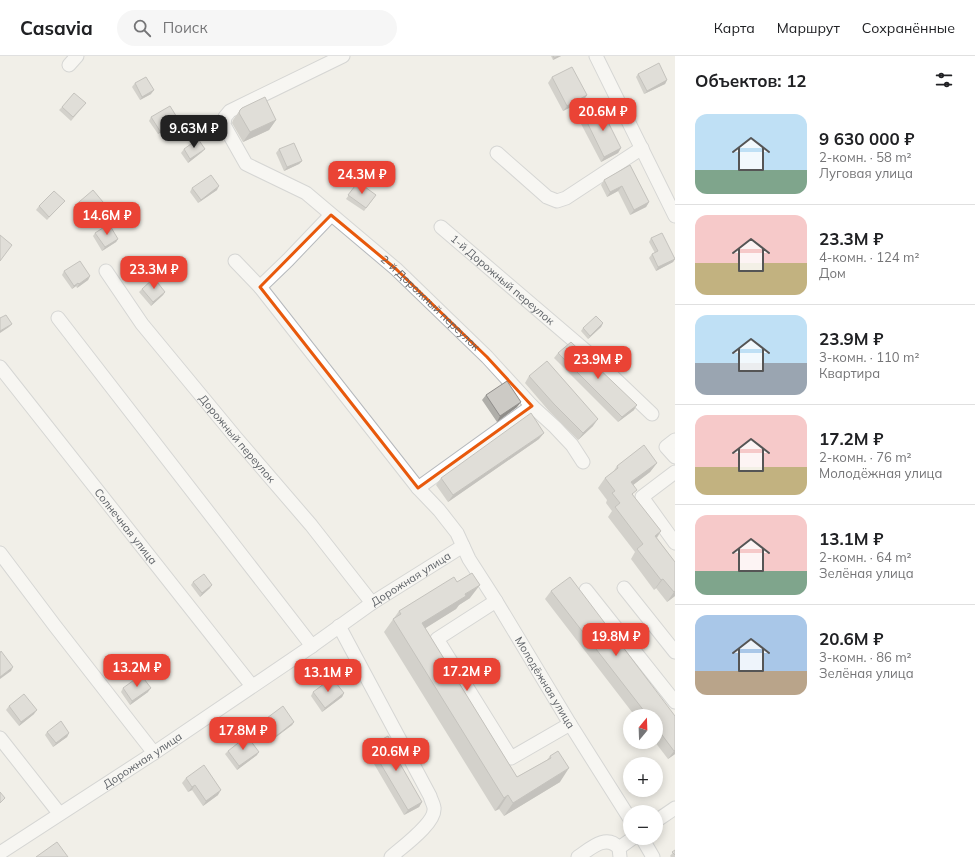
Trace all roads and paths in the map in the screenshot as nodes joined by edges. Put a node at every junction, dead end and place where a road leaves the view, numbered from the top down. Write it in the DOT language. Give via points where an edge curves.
graph roads {
  1 [pos="343,56"];
  2 [pos="596,56"];
  3 [pos="642,148"];
  4 [pos="497,153"];
  5 [pos="330,215"];
  6 [pos="675,216"];
  7 [pos="441,227"];
  8 [pos="236,261"];
  9 [pos="106,271"];
  10 [pos="260,287"];
  11 [pos="58,318"];
  12 [pos="0,367"];
  13 [pos="532,406"];
  14 [pos="652,414"];
  15 [pos="675,440"];
  16 [pos="675,457"];
  17 [pos="583,462"];
  18 [pos="675,472"];
  19 [pos="418,488"];
  20 [pos="675,543"];
  21 [pos="463,546"];
  22 [pos="0,553"];
  23 [pos="624,588"];
  24 [pos="586,590"];
  25 [pos="496,601"];
  26 [pos="372,603"];
  27 [pos="339,626"];
  28 [pos="312,646"];
  29 [pos="675,652"];
  30 [pos="252,686"];
  31 [pos="675,702"];
  32 [pos="570,724"];
  33 [pos="0,738"];
  34 [pos="154,753"];
  35 [pos="623,807"];
  36 [pos="675,808"];
  37 [pos="59,813"];
  38 [pos="663,816"];
  39 [pos="646,845"];
  40 [pos="0,852"];
  41 [pos="619,852"];
  42 [pos="391,857"];
  43 [pos="578,857"];
  44 [pos="653,857"];
  1 -- 5 [label="street, 2-й Дорожный переулок" via="230,111 225,117 224,125 246,164 306,193"];
  2 -- 3 [label="street"];
  3 -- 4 [label="street" via="566,198 557,201 547,198"];
  3 -- 6 [label="street"];
  5 -- 10 [label="street"];
  5 -- 13 [label="street, 2-й Дорожный переулок" via="396,269 487,356"];
  7 -- 14 [label="street, 1-й Дорожный переулок" via="586,351"];
  8 -- 10 [label="street, Молодёжная улица"];
  9 -- 26 [label="street, Дорожный переулок" via="142,324"];
  10 -- 19 [label="street, Молодёжная улица"];
  11 -- 28 [label="street"];
  12 -- 30 [label="street, Солнечная улица"];
  13 -- 17 [label="street, 2-й Дорожный переулок" via="555,427"];
  13 -- 19 [label="street"];
  15 -- 16 [label="street" via="666,447"];
  18 -- 20 [label="street" via="642,497"];
  19 -- 21 [label="street, Молодёжная улица" via="457,533"];
  21 -- 25 [label="street, Молодёжная улица"];
  21 -- 26 [label="street, Дорожная улица"];
  22 -- 34 [label="street"];
  23 -- 29 [label="street"];
  24 -- 31 [label="street"];
  25 -- 32 [label="street, Молодёжная улица"];
  25 -- 32 [label="street" via="438,639 511,758"];
  26 -- 27 [label="street, Дорожная улица"];
  27 -- 28 [label="street, Дорожная улица"];
  27 -- 42 [label="street" via="430,796 434,808 432,818 426,826"];
  28 -- 30 [label="street, Дорожная улица"];
  30 -- 34 [label="street, Дорожная улица"];
  32 -- 35 [label="street, Молодёжная улица"];
  33 -- 37 [label="street"];
  34 -- 37 [label="street, Дорожная улица"];
  36 -- 38 [label="street"];
  37 -- 40 [label="street, Дорожная улица"];
  39 -- 44 [label="street"];
  41 -- 43 [label="street" via="614,843 605,841"];
}
